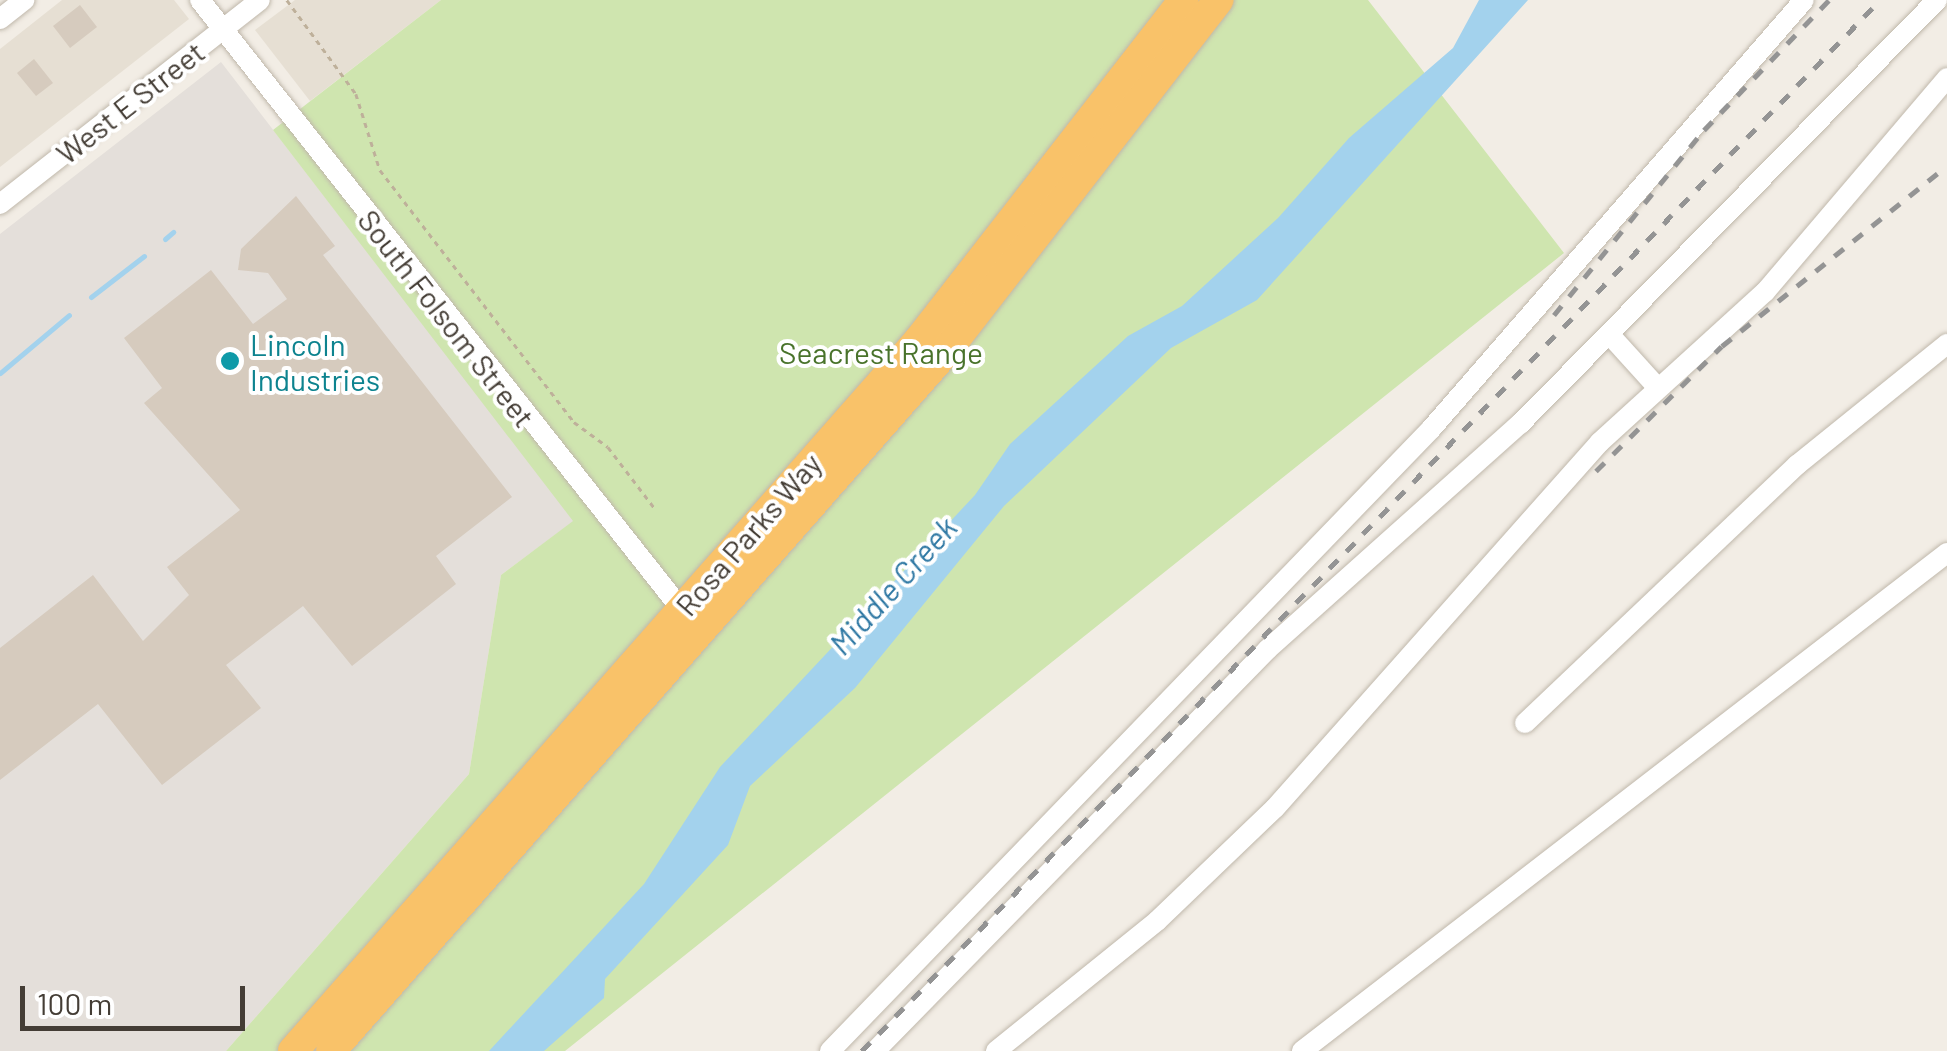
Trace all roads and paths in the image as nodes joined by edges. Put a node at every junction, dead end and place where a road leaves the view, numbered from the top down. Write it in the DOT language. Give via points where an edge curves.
graph roads {
  1 [pos="24,0"];
  2 [pos="200,0"];
  3 [pos="260,0"];
  4 [pos="287,0"];
  5 [pos="1184,0"];
  6 [pos="1220,0"];
  7 [pos="1804,0"];
  8 [pos="1937,0"];
  9 [pos="0,19"];
  10 [pos="222,29"];
  11 [pos="1947,78"];
  12 [pos="0,204"];
  13 [pos="1609,334"];
  14 [pos="1947,344"];
  15 [pos="1658,388"];
  16 [pos="656,510"];
  17 [pos="1947,553"];
  18 [pos="691,620"];
  19 [pos="1525,724"];
  20 [pos="292,1051"];
  21 [pos="331,1051"];
  22 [pos="830,1051"];
  23 [pos="876,1051"];
  24 [pos="996,1051"];
  25 [pos="1302,1051"];
  1 -- 9 [label="street"];
  2 -- 10 [label="street, South Folsom Street"];
  3 -- 10 [label="street, West E Street"];
  4 -- 16 [label="path" via="356,94 380,170 574,422 608,447"];
  5 -- 18 [label="highway, Rosa Parks Way"];
  6 -- 18 [label="highway, Rosa Parks Way" via="1024,256"];
  7 -- 22 [label="street" via="1430,429"];
  8 -- 13 [label="street"];
  10 -- 12 [label="street, West E Street"];
  10 -- 18 [label="street, South Folsom Street"];
  11 -- 15 [label="street" via="1765,292"];
  13 -- 15 [label="street"];
  13 -- 23 [label="street" via="1454,488 1282,635"];
  14 -- 19 [label="street" via="1798,465"];
  15 -- 24 [label="street" via="1220,864"];
  17 -- 25 [label="street"];
  18 -- 20 [label="highway, Rosa Parks Way"];
  18 -- 21 [label="highway, Rosa Parks Way"];
}
